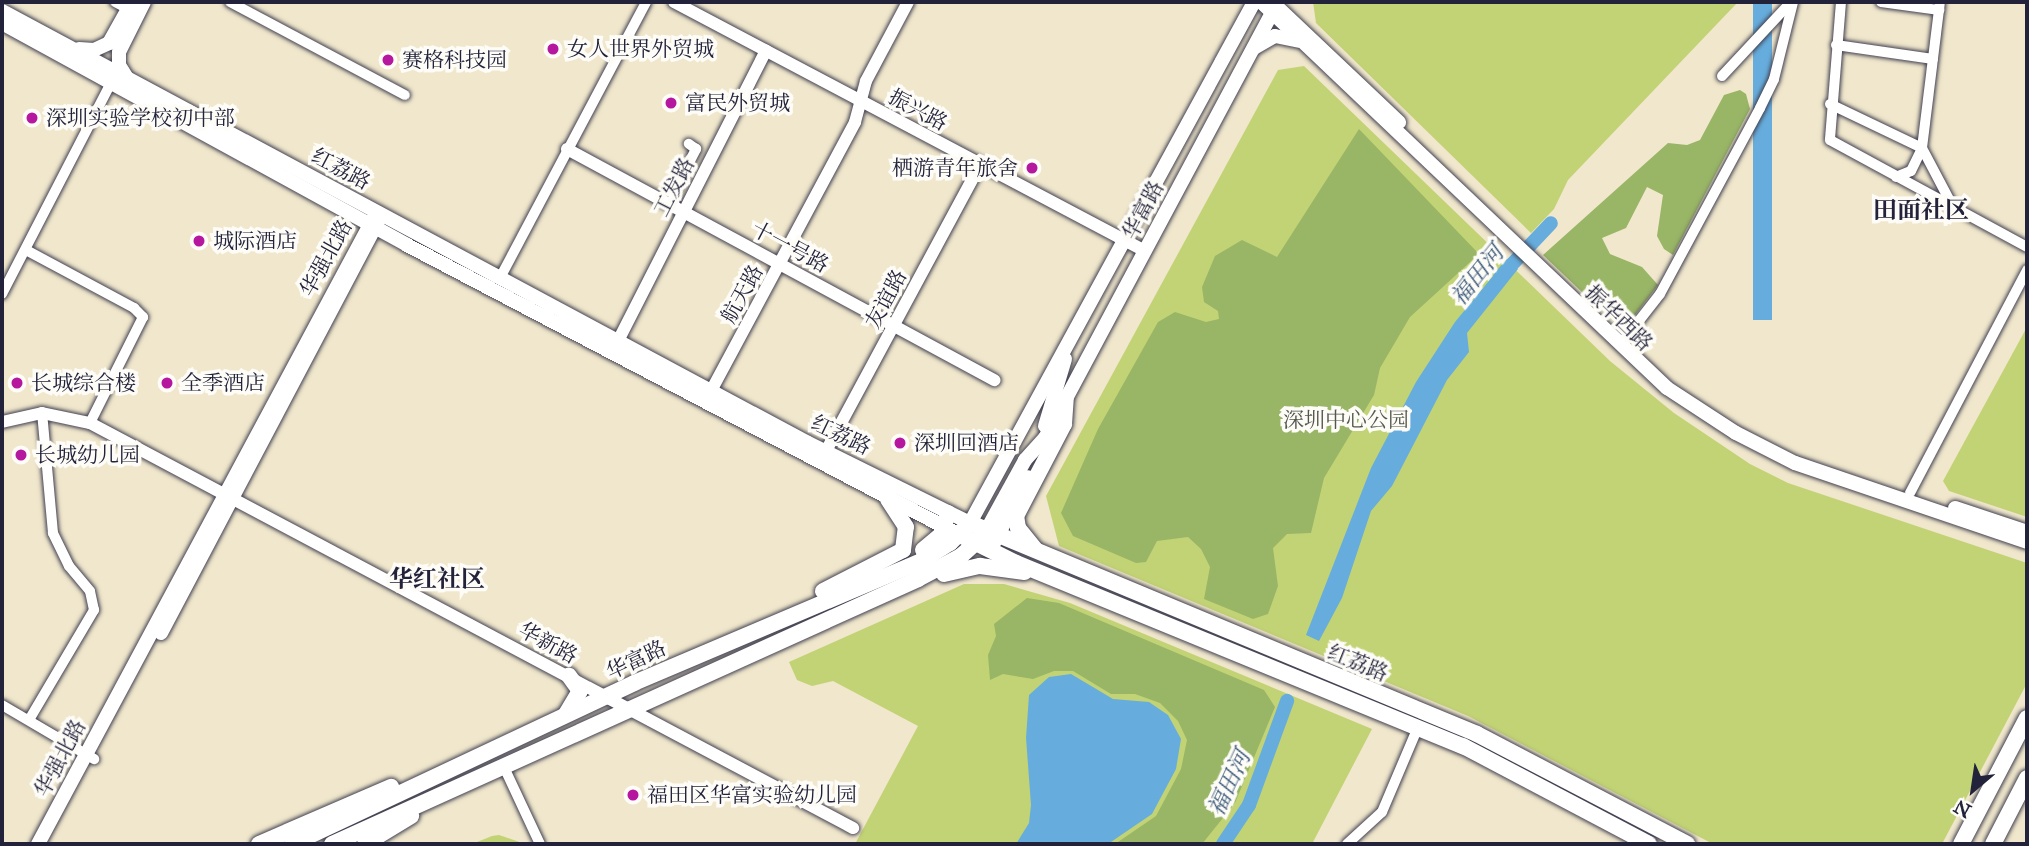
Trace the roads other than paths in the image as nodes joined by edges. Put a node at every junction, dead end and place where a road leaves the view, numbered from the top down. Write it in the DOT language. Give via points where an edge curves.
graph roads {
  1 [pos="144,2"];
  2 [pos="230,2"];
  3 [pos="646,2"];
  4 [pos="674,2"];
  5 [pos="908,2"];
  6 [pos="1254,2"];
  7 [pos="1261,2"];
  8 [pos="1792,2"];
  9 [pos="1840,2"];
  10 [pos="1881,2"];
  11 [pos="125,4"];
  12 [pos="242,5"];
  13 [pos="1275,5"];
  14 [pos="1940,6"];
  15 [pos="2,11"];
  16 [pos="2,23"];
  17 [pos="1304,43"];
  18 [pos="69,46"];
  19 [pos="1836,46"];
  20 [pos="1252,50"];
  21 [pos="766,51"];
  22 [pos="1933,59"];
  23 [pos="1721,76"];
  24 [pos="128,79"];
  25 [pos="111,83"];
  26 [pos="405,95"];
  27 [pos="863,103"];
  28 [pos="1830,104"];
  29 [pos="689,144"];
  30 [pos="1922,148"];
  31 [pos="567,149"];
  32 [pos="980,165"];
  33 [pos="1912,171"];
  34 [pos="1932,173"];
  35 [pos="1895,176"];
  36 [pos="1917,188"];
  37 [pos="1957,208"];
  38 [pos="679,209"];
  39 [pos="379,213"];
  40 [pos="373,226"];
  41 [pos="1508,235"];
  42 [pos="1126,241"];
  43 [pos="2027,247"];
  44 [pos="26,250"];
  45 [pos="1145,251"];
  46 [pos="780,264"];
  47 [pos="1544,268"];
  48 [pos="2027,270"];
  49 [pos="500,278"];
  50 [pos="2,294"];
  51 [pos="894,325"];
  52 [pos="1624,340"];
  53 [pos="618,341"];
  54 [pos="1066,350"];
  55 [pos="995,380"];
  56 [pos="711,391"];
  57 [pos="1066,398"];
  58 [pos="42,414"];
  59 [pos="2,422"];
  60 [pos="90,424"];
  61 [pos="1045,438"];
  62 [pos="825,451"];
  63 [pos="1910,493"];
  64 [pos="228,496"];
  65 [pos="888,499"];
  66 [pos="956,525"];
  67 [pos="2027,532"];
  68 [pos="988,540"];
  69 [pos="2027,542"];
  70 [pos="1042,555"];
  71 [pos="1051,577"];
  72 [pos="918,579"];
  73 [pos="855,591"];
  74 [pos="781,617"];
  75 [pos="782,638"];
  76 [pos="569,676"];
  77 [pos="608,696"];
  78 [pos="2,705"];
  79 [pos="632,709"];
  80 [pos="571,713"];
  81 [pos="2027,718"];
  82 [pos="29,720"];
  83 [pos="1418,727"];
  84 [pos="585,729"];
  85 [pos="90,757"];
  86 [pos="503,765"];
  87 [pos="438,775"];
  88 [pos="2027,778"];
  89 [pos="446,791"];
  90 [pos="853,828"];
  91 [pos="38,844"];
  92 [pos="48,844"];
  93 [pos="259,844"];
  94 [pos="292,844"];
  95 [pos="332,844"];
  96 [pos="365,844"];
  97 [pos="540,844"];
  98 [pos="1348,844"];
  99 [pos="1649,844"];
  100 [pos="1687,844"];
  101 [pos="1961,844"];
  102 [pos="1993,844"];
  1 -- 24 [label="main road" via="119,52 119,65"];
  2 -- 12 [label="street"];
  3 -- 31 [label="street"];
  4 -- 21 [label="street, 振兴路"];
  5 -- 27 [label="street, 航天路" via="866,82"];
  6 -- 42 [label="main road, 华富路"];
  7 -- 13 [label="main road, 振华西路"];
  8 -- 23 [label="street"];
  8 -- 52 [label="street" via="1774,79 1760,108 1660,294"];
  9 -- 19 [label="street"];
  10 -- 14 [label="street"];
  11 -- 18 [label="main road" via="104,47 88,51"];
  12 -- 26 [label="street"];
  13 -- 17 [label="main road, 振华西路"];
  13 -- 20 [label="main road, 华富路"];
  13 -- 41 [label="main road, 振华西路"];
  14 -- 22 [label="street"];
  15 -- 18 [label="main road, 红荔路"];
  16 -- 25 [label="main road, 红荔路"];
  17 -- 20 [label="main road" via="1275,36"];
  17 -- 41 [label="main road, 振华西路"];
  18 -- 24 [label="main road, 红荔路"];
  19 -- 22 [label="street"];
  19 -- 28 [label="street"];
  20 -- 45 [label="main road, 华富路"];
  21 -- 27 [label="street, 振兴路"];
  21 -- 38 [label="street, 工发路"];
  22 -- 30 [label="street"];
  24 -- 39 [label="main road, 红荔路"];
  25 -- 40 [label="main road, 红荔路"];
  25 -- 44 [label="street"];
  27 -- 32 [label="street, 振兴路"];
  27 -- 46 [label="street, 航天路"];
  28 -- 30 [label="street"];
  28 -- 35 [label="street" via="1830,140"];
  29 -- 38 [label="street" via="696,149 673,194"];
  30 -- 33 [label="street"];
  30 -- 34 [label="street"];
  31 -- 38 [label="street, 十一号路"];
  31 -- 49 [label="street"];
  32 -- 42 [label="street, 振兴路"];
  32 -- 51 [label="street, 友谊路"];
  33 -- 34 [label="street" via="1921,166"];
  33 -- 35 [label="street"];
  33 -- 36 [label="street" via="1910,181"];
  34 -- 36 [label="street" via="1928,187"];
  34 -- 37 [label="street"];
  35 -- 36 [label="street"];
  36 -- 37 [label="street"];
  37 -- 43 [label="street"];
  38 -- 46 [label="street, 十一号路"];
  38 -- 53 [label="street, 工发路"];
  39 -- 40 [label="main road, 华强北路"];
  39 -- 49 [label="main road, 红荔路"];
  40 -- 64 [label="main road, 华强北路"];
  40 -- 65 [label="main road, 红荔路"];
  41 -- 47 [label="main road, 振华西路"];
  42 -- 45 [label="street, 振兴路"];
  42 -- 54 [label="main road, 华富路"];
  44 -- 50 [label="street"];
  44 -- 60 [label="street" via="143,317"];
  45 -- 57 [label="main road, 华富路"];
  46 -- 51 [label="street, 十一号路"];
  46 -- 56 [label="street, 航天路"];
  47 -- 52 [label="main road, 振华西路"];
  47 -- 69 [label="main road, 振华西路" via="1647,372 1750,441 1813,471"];
  48 -- 63 [label="street"];
  49 -- 53 [label="main road, 红荔路"];
  51 -- 55 [label="street, 十一号路"];
  51 -- 62 [label="street, 友谊路"];
  52 -- 63 [label="main road, 振华西路" via="1677,385 1754,432 1819,463"];
  53 -- 56 [label="main road, 红荔路"];
  54 -- 61 [label="main road, 华富路"];
  54 -- 66 [label="main road, 华富路"];
  56 -- 62 [label="main road, 红荔路"];
  57 -- 61 [label="main road, 华富路"];
  57 -- 70 [label="main road" via="1064,424 1016,516 1021,535"];
  58 -- 59 [label="street"];
  58 -- 60 [label="street, 华新路"];
  58 -- 82 [label="street" via="53,533 69,566 90,591 94,610"];
  60 -- 64 [label="street, 华新路"];
  61 -- 68 [label="main road, 华富路"];
  62 -- 66 [label="main road, 红荔路"];
  63 -- 67 [label="main road, 振华西路"];
  64 -- 76 [label="street, 华新路"];
  64 -- 85 [label="main road, 华强北路"];
  65 -- 66 [label="main road, 红荔路"];
  65 -- 74 [label="main road" via="906,527 903,550"];
  66 -- 68 [label="main road, 红荔路"];
  66 -- 73 [label="main road, 华富路" via="931,555"];
  68 -- 70 [label="main road, 红荔路"];
  68 -- 71 [label="main road, 红荔路"];
  68 -- 72 [label="main road, 华富路"];
  70 -- 100 [label="main road, 红荔路" via="1492,741"];
  71 -- 72 [label="main road" via="980,566"];
  71 -- 83 [label="main road, 红荔路"];
  72 -- 75 [label="main road, 华富路"];
  73 -- 74 [label="main road, 华富路"];
  73 -- 75 [label="main road, 华富路"];
  74 -- 77 [label="main road, 华富路"];
  75 -- 79 [label="main road, 华富路"];
  76 -- 77 [label="street, 华新路"];
  76 -- 80 [label="main road" via="580,691"];
  77 -- 79 [label="street, 华新路"];
  77 -- 80 [label="main road, 华富路"];
  78 -- 82 [label="street"];
  79 -- 84 [label="main road, 华富路"];
  79 -- 90 [label="street, 华新路"];
  80 -- 84 [label="main road"];
  80 -- 87 [label="main road, 华富路"];
  81 -- 101 [label="main road"];
  82 -- 85 [label="street"];
  83 -- 98 [label="street" via="1382,812"];
  83 -- 99 [label="main road, 红荔路" via="1481,754"];
  84 -- 86 [label="main road, 华富路"];
  85 -- 91 [label="main road, 华强北路"];
  85 -- 92 [label="main road, 华强北路"];
  86 -- 89 [label="main road, 华富路"];
  86 -- 97 [label="street"];
  87 -- 93 [label="main road, 华富路" via="366,796"];
  87 -- 94 [label="main road, 华富路"];
  88 -- 102 [label="main road"];
  89 -- 95 [label="main road, 华富路"];
  89 -- 96 [label="main road, 华富路"];
}
